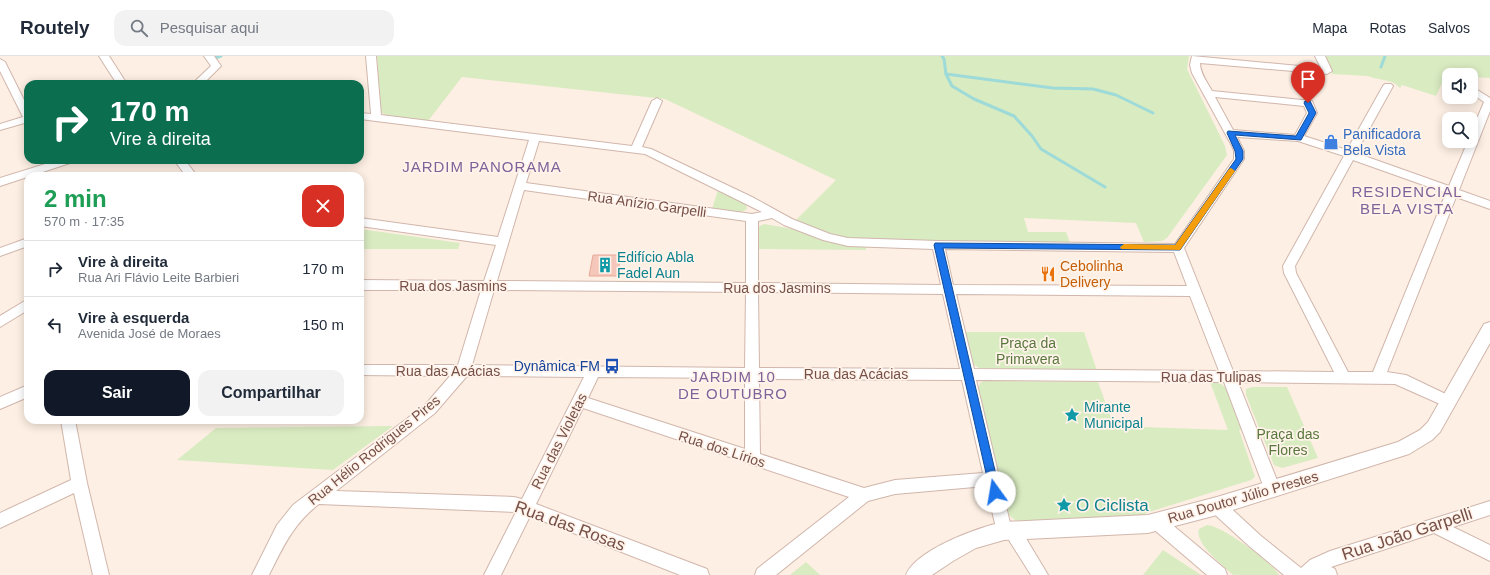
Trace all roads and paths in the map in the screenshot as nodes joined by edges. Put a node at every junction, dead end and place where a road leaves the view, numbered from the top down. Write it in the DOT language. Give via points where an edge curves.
graph roads {
  1 [pos="104,56"];
  2 [pos="209,56"];
  3 [pos="372,56"];
  4 [pos="1320,56"];
  5 [pos="1196,58"];
  6 [pos="1209,58"];
  7 [pos="0,62"];
  8 [pos="119,80"];
  9 [pos="200,80"];
  10 [pos="1388,86"];
  11 [pos="1478,93"];
  12 [pos="1210,94"];
  13 [pos="657,100"];
  14 [pos="1489,101"];
  15 [pos="24,111"];
  16 [pos="364,116"];
  17 [pos="376,118"];
  18 [pos="24,120"];
  19 [pos="0,127"];
  20 [pos="1230,133"];
  21 [pos="535,137"];
  22 [pos="1302,138"];
  23 [pos="636,150"];
  24 [pos="1350,154"];
  25 [pos="46,164"];
  26 [pos="182,164"];
  27 [pos="26,172"];
  28 [pos="189,172"];
  29 [pos="24,173"];
  30 [pos="0,182"];
  31 [pos="520,186"];
  32 [pos="1452,191"];
  33 [pos="1490,205"];
  34 [pos="773,214"];
  35 [pos="752,218"];
  36 [pos="364,223"];
  37 [pos="503,242"];
  38 [pos="24,243"];
  39 [pos="938,245"];
  40 [pos="1178,248"];
  41 [pos="0,252"];
  42 [pos="364,285"];
  43 [pos="489,286"];
  44 [pos="751,288"];
  45 [pos="949,289"];
  46 [pos="1194,290"];
  47 [pos="24,307"];
  48 [pos="0,322"];
  49 [pos="1490,328"];
  50 [pos="1384,363"];
  51 [pos="364,370"];
  52 [pos="463,371"];
  53 [pos="594,372"];
  54 [pos="751,374"];
  55 [pos="968,375"];
  56 [pos="1229,377"];
  57 [pos="1344,378"];
  58 [pos="1378,378"];
  59 [pos="1401,379"];
  60 [pos="24,393"];
  61 [pos="580,401"];
  62 [pos="1449,402"];
  63 [pos="0,403"];
  64 [pos="69,424"];
  65 [pos="752,459"];
  66 [pos="992,479"];
  67 [pos="79,483"];
  68 [pos="1272,488"];
  69 [pos="864,495"];
  70 [pos="314,497"];
  71 [pos="1217,506"];
  72 [pos="526,507"];
  73 [pos="1490,508"];
  74 [pos="0,521"];
  75 [pos="1157,522"];
  76 [pos="1435,526"];
  77 [pos="1008,530"];
  78 [pos="1490,553"];
  79 [pos="1317,572"];
  80 [pos="101,575"];
  81 [pos="260,575"];
  82 [pos="492,575"];
  83 [pos="701,575"];
  84 [pos="763,575"];
  85 [pos="916,575"];
  86 [pos="1040,575"];
  87 [pos="1219,575"];
  88 [pos="1297,575"];
  1 -- 8 [label="street"];
  2 -- 9 [label="street" via="216,66"];
  3 -- 17 [label="street"];
  4 -- 6 [label="street" via="1327,71"];
  5 -- 6 [label="street"];
  5 -- 12 [label="street" via="1197,73"];
  7 -- 15 [label="street"];
  10 -- 24 [label="street"];
  11 -- 14 [label="street"];
  12 -- 20 [label="street"];
  12 -- 22 [label="street" via="1308,103 1312,113"];
  13 -- 23 [label="street"];
  14 -- 32 [label="street"];
  16 -- 17 [label="street"];
  17 -- 21 [label="street"];
  18 -- 19 [label="street"];
  20 -- 22 [label="street"];
  20 -- 40 [label="street" via="1239,151 1239,159"];
  21 -- 23 [label="street"];
  21 -- 31 [label="street, Rua Hélio Rodrigues Pires"];
  22 -- 24 [label="street"];
  23 -- 34 [label="street" via="656,154"];
  24 -- 32 [label="street"];
  24 -- 57 [label="street" via="1289,266 1290,273"];
  25 -- 27 [label="street"];
  26 -- 28 [label="street"];
  29 -- 30 [label="street"];
  31 -- 35 [label="street, Rua Anízio Garpelli"];
  31 -- 37 [label="street, Rua Hélio Rodrigues Pires"];
  32 -- 33 [label="street"];
  32 -- 50 [label="street"];
  34 -- 35 [label="street, Rua Anízio Garpelli"];
  34 -- 39 [label="street" via="815,233 840,240"];
  35 -- 44 [label="street"];
  36 -- 37 [label="street"];
  37 -- 43 [label="street, Rua Hélio Rodrigues Pires"];
  38 -- 41 [label="street"];
  39 -- 40 [label="street"];
  39 -- 45 [label="street"];
  40 -- 46 [label="street"];
  42 -- 43 [label="street, Rua dos Jasmins"];
  43 -- 44 [label="street, Rua dos Jasmins"];
  43 -- 52 [label="street, Rua Hélio Rodrigues Pires"];
  44 -- 45 [label="street, Rua dos Jasmins"];
  44 -- 54 [label="street"];
  45 -- 46 [label="street, Rua dos Jasmins"];
  45 -- 55 [label="street"];
  46 -- 56 [label="street"];
  47 -- 48 [label="street"];
  49 -- 62 [label="street, Rua Doutor Júlio Prestes"];
  50 -- 58 [label="street"];
  50 -- 59 [label="street"];
  51 -- 52 [label="street, Rua das Acácias"];
  52 -- 53 [label="street, Rua das Acácias"];
  52 -- 70 [label="street, Rua Hélio Rodrigues Pires" via="430,409"];
  53 -- 54 [label="street, Rua das Acácias"];
  53 -- 61 [label="street, Rua das Violetas"];
  54 -- 55 [label="street, Rua das Acácias"];
  54 -- 65 [label="street"];
  55 -- 56 [label="street, Rua das Tulipas"];
  55 -- 66 [label="street"];
  56 -- 57 [label="street, Rua das Tulipas"];
  56 -- 68 [label="street"];
  57 -- 58 [label="street, Rua das Tulipas"];
  58 -- 59 [label="street, Rua das Tulipas"];
  59 -- 62 [label="street, Rua das Tulipas"];
  60 -- 63 [label="street"];
  61 -- 65 [label="street, Rua dos Lírios"];
  61 -- 72 [label="street, Rua das Violetas"];
  62 -- 68 [label="street, Rua Doutor Júlio Prestes" via="1426,435 1403,448"];
  64 -- 67 [label="street"];
  65 -- 69 [label="street, Rua dos Lírios"];
  66 -- 69 [label="street" via="895,487"];
  66 -- 77 [label="street"];
  67 -- 74 [label="street"];
  67 -- 80 [label="street"];
  68 -- 71 [label="street, Rua Doutor Júlio Prestes"];
  69 -- 84 [label="street"];
  70 -- 72 [label="street, Rua das Rosas" via="504,503"];
  70 -- 81 [label="street, Rua Hélio Rodrigues Pires" via="299,510 283,530"];
  71 -- 75 [label="street, Rua Doutor Júlio Prestes"];
  71 -- 88 [label="street"];
  72 -- 82 [label="street, Rua das Violetas"];
  72 -- 83 [label="street, Rua das Rosas"];
  73 -- 76 [label="street, Rua João Garpelli"];
  75 -- 77 [label="street, Rua Doutor Júlio Prestes" via="1142,525"];
  75 -- 87 [label="street"];
  76 -- 78 [label="street"];
  76 -- 79 [label="street, Rua João Garpelli" via="1330,559"];
  77 -- 85 [label="street, Rua Doutor Júlio Prestes" via="987,535 948,552"];
  77 -- 86 [label="street"];
}
